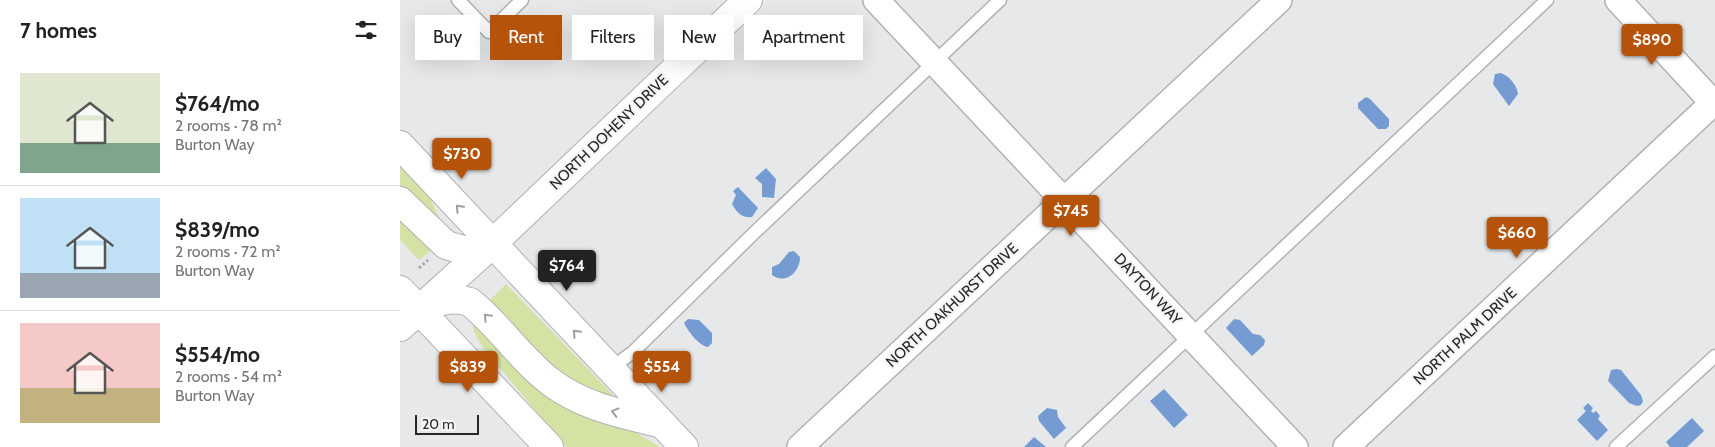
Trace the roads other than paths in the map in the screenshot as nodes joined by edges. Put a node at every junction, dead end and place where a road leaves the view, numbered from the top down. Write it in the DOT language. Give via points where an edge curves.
graph roads {
  1 [pos="458,0"];
  2 [pos="522,0"];
  3 [pos="748,0"];
  4 [pos="876,0"];
  5 [pos="1000,0"];
  6 [pos="1279,0"];
  7 [pos="1547,0"];
  8 [pos="1618,0"];
  9 [pos="934,62"];
  10 [pos="1714,103"];
  11 [pos="400,145"];
  12 [pos="1064,200"];
  13 [pos="400,201"];
  14 [pos="492,244"];
  15 [pos="400,290"];
  16 [pos="409,319"];
  17 [pos="1192,336"];
  18 [pos="1715,356"];
  19 [pos="610,369"];
  20 [pos="662,424"];
  21 [pos="538,443"];
  22 [pos="684,447"];
  23 [pos="800,447"];
  24 [pos="1072,447"];
  25 [pos="1296,447"];
  26 [pos="1346,447"];
  27 [pos="1616,447"];
  1 -- 2 [label="lane" via="489,32"];
  3 -- 14 [label="main road, NORTH DOHENY DRIVE"];
  4 -- 9 [label="street, DAYTON WAY"];
  5 -- 9 [label="lane"];
  6 -- 12 [label="street, NORTH OAKHURST DRIVE"];
  7 -- 17 [label="lane"];
  8 -- 10 [label="street"];
  9 -- 12 [label="street, DAYTON WAY"];
  9 -- 19 [label="lane" via="633,352"];
  10 -- 26 [label="street, NORTH PALM DRIVE"];
  14 -- 11 [label="main road, one-way"];
  12 -- 17 [label="street, DAYTON WAY"];
  12 -- 23 [label="street, NORTH OAKHURST DRIVE"];
  13 -- 14 [label="main road" via="446,246 467,251"];
  14 -- 16 [label="main road, NORTH DOHENY DRIVE"];
  19 -- 14 [label="main road, one-way"];
  15 -- 16 [label="main road"];
  20 -- 16 [label="main road, one-way" via="600,408 564,391 539,372 470,302 458,298 445,299"];
  16 -- 21 [label="main road"];
  17 -- 24 [label="lane"];
  17 -- 25 [label="street, DAYTON WAY"];
  18 -- 27 [label="lane"];
  19 -- 20 [label="main road"];
  20 -- 22 [label="main road"];
}
